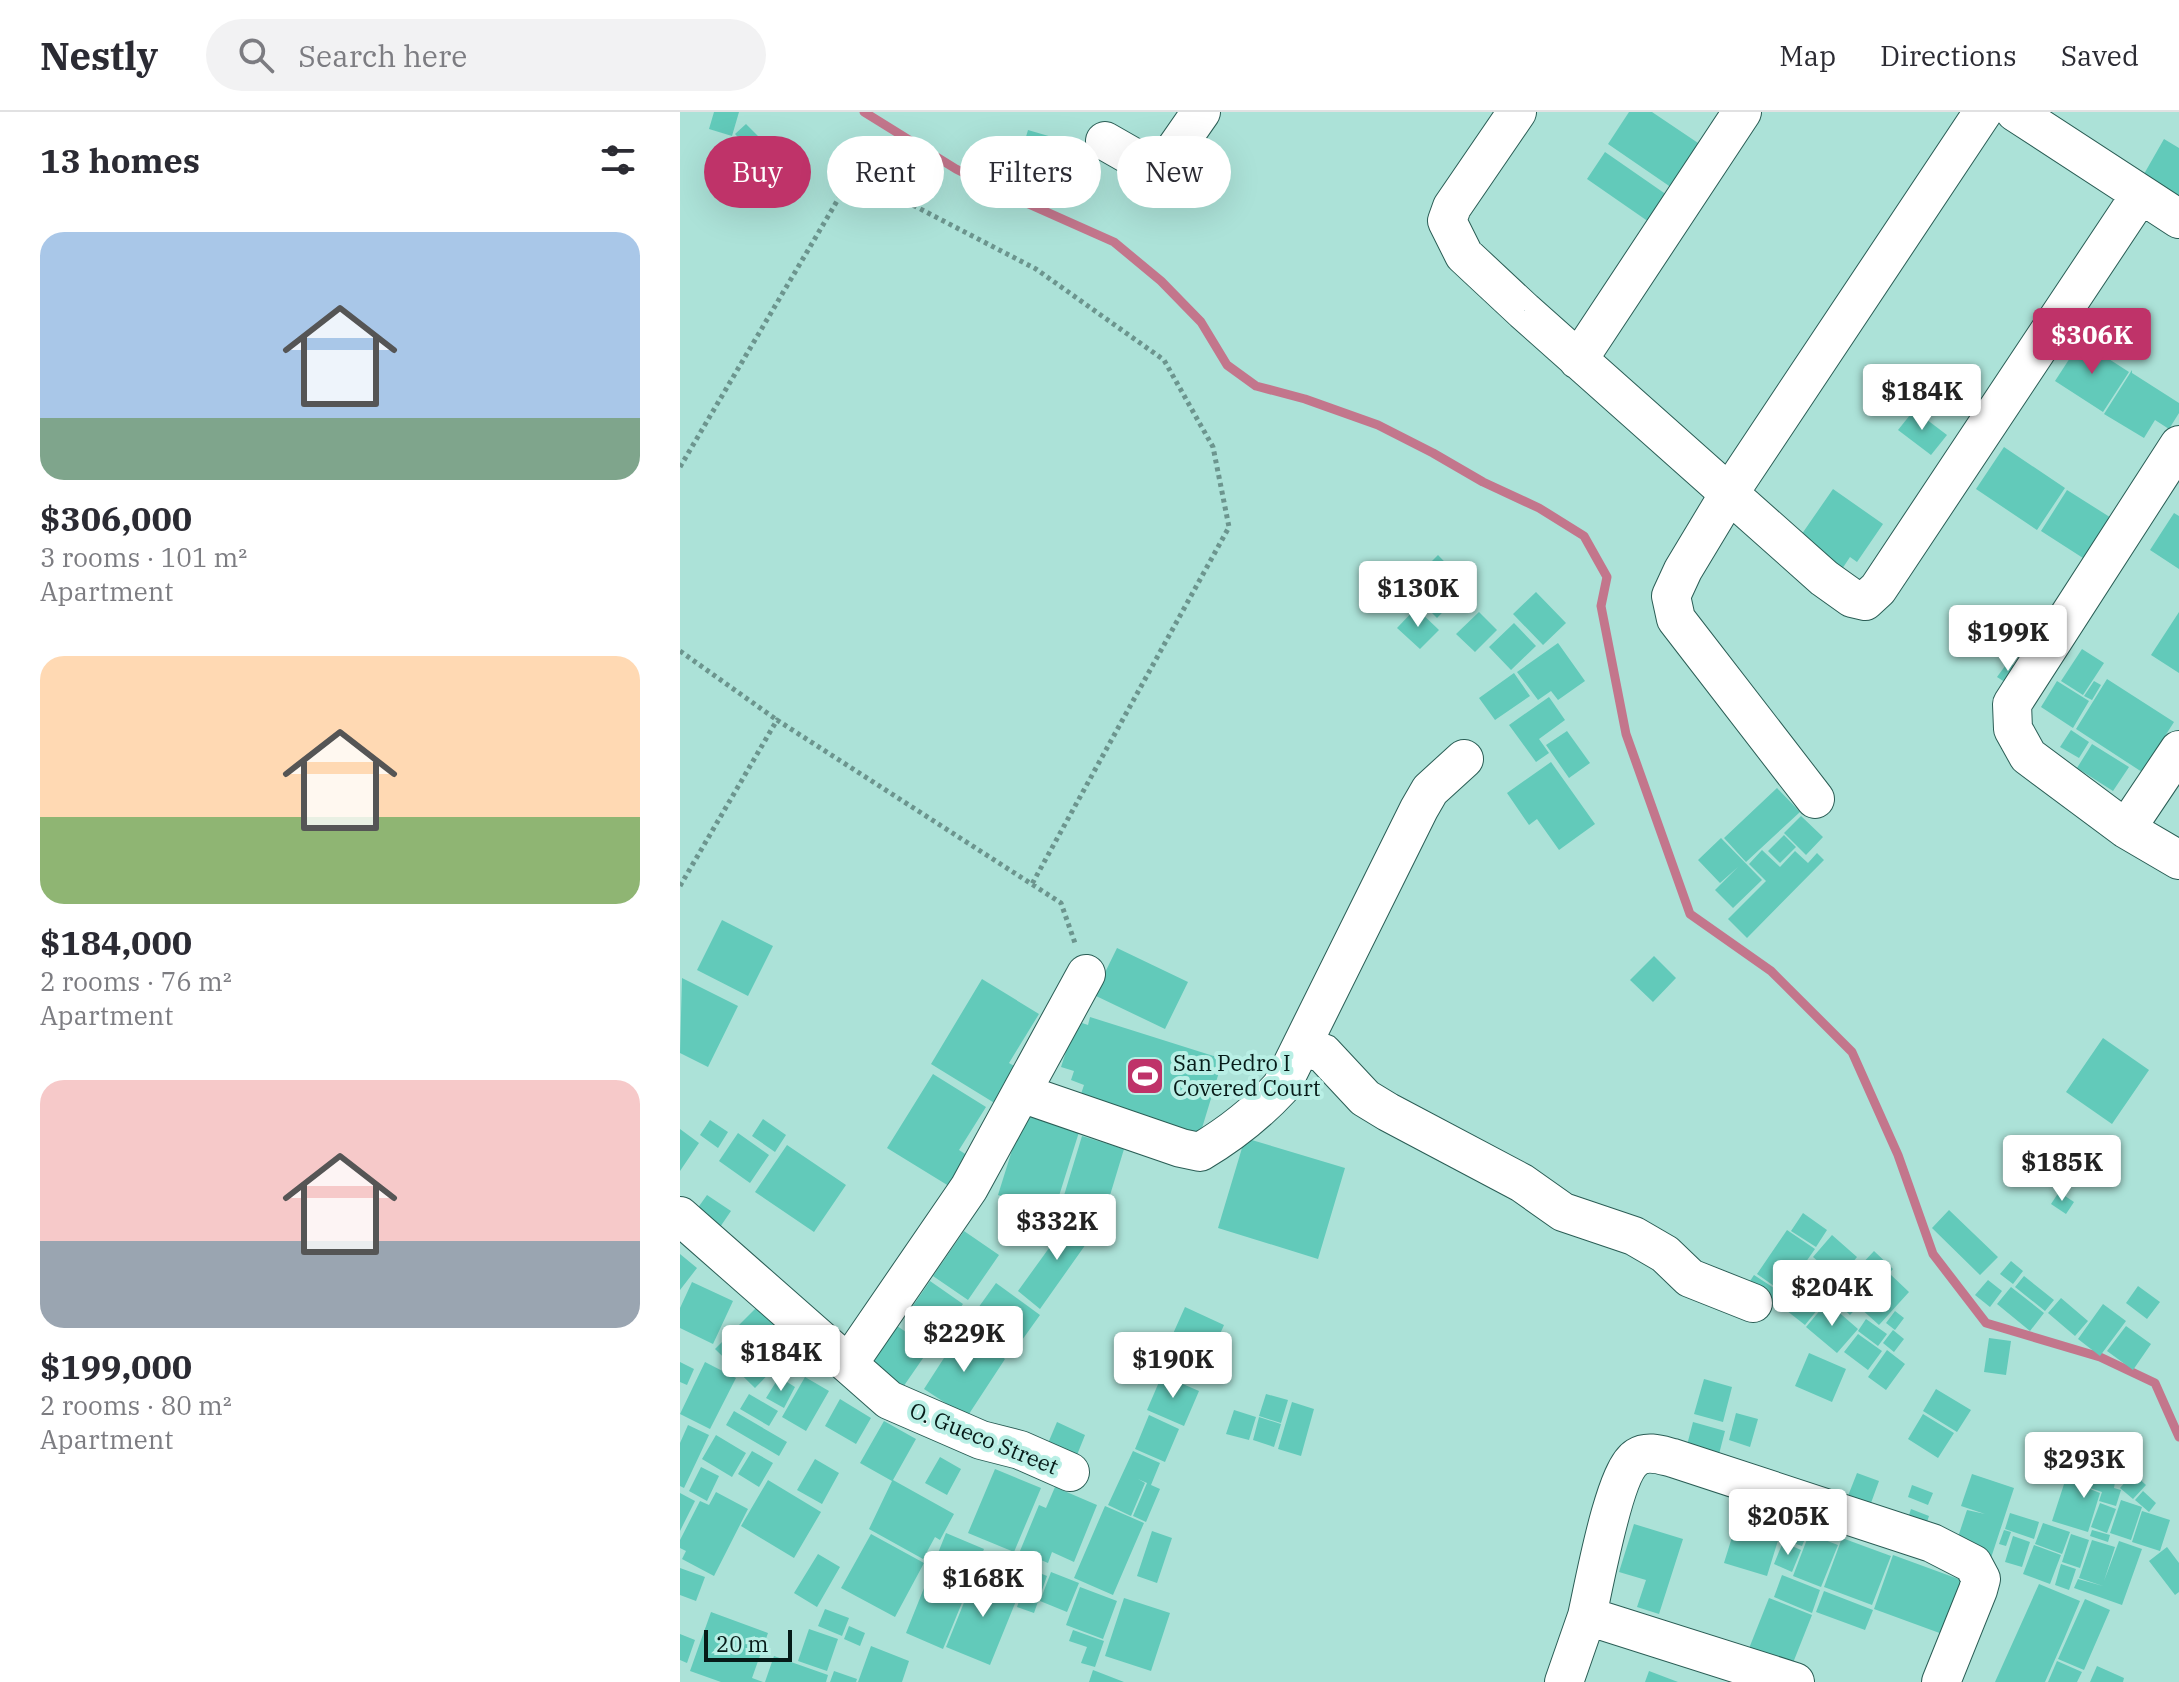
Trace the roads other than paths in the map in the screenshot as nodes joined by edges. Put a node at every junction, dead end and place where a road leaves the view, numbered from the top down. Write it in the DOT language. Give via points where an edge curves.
graph roads {
  1 [pos="1201,112"];
  2 [pos="1517,112"];
  3 [pos="1742,112"];
  4 [pos="1983,112"];
  5 [pos="2015,112"];
  6 [pos="1105,141"];
  7 [pos="2140,195"];
  8 [pos="2179,219"];
  9 [pos="1578,360"];
  10 [pos="2179,445"];
  11 [pos="1730,492"];
  12 [pos="2179,750"];
  13 [pos="1464,759"];
  14 [pos="1815,799"];
  15 [pos="2126,829"];
  16 [pos="2179,860"];
  17 [pos="1086,974"];
  18 [pos="1303,1048"];
  19 [pos="1021,1093"];
  20 [pos="680,1216"];
  21 [pos="1753,1303"];
  22 [pos="849,1363"];
  23 [pos="1070,1472"];
  24 [pos="1587,1616"];
  25 [pos="1564,1682"];
  26 [pos="1795,1682"];
  27 [pos="1941,1682"];
  1 -- 6 [label="street" via="1169,158 1159,164"];
  2 -- 9 [label="street" via="1447,221 1464,255"];
  3 -- 9 [label="street"];
  4 -- 11 [label="street"];
  5 -- 7 [label="street"];
  7 -- 8 [label="street"];
  7 -- 11 [label="street" via="1878,589 1865,601 1824,578"];
  9 -- 11 [label="street"];
  10 -- 15 [label="street" via="2012,704 2013,729 2028,756"];
  11 -- 14 [label="street" via="1671,596 1676,619"];
  12 -- 15 [label="street"];
  13 -- 18 [label="street" via="1430,790 1419,809"];
  15 -- 16 [label="street"];
  17 -- 19 [label="street"];
  18 -- 19 [label="street" via="1281,1087 1260,1110 1200,1152"];
  18 -- 21 [label="street" via="1323,1053 1365,1098 1522,1183 1563,1212 1634,1236 1665,1254 1690,1278"];
  19 -- 22 [label="street" via="969,1188"];
  20 -- 22 [label="street, O. Gueco Street"];
  22 -- 23 [label="street, O. Gueco Street" via="889,1400"];
  24 -- 25 [label="street"];
  24 -- 26 [label="street"];
  24 -- 27 [label="street" via="1622,1476 1640,1455 1656,1453 1932,1543 1973,1564 1981,1579"];
}
